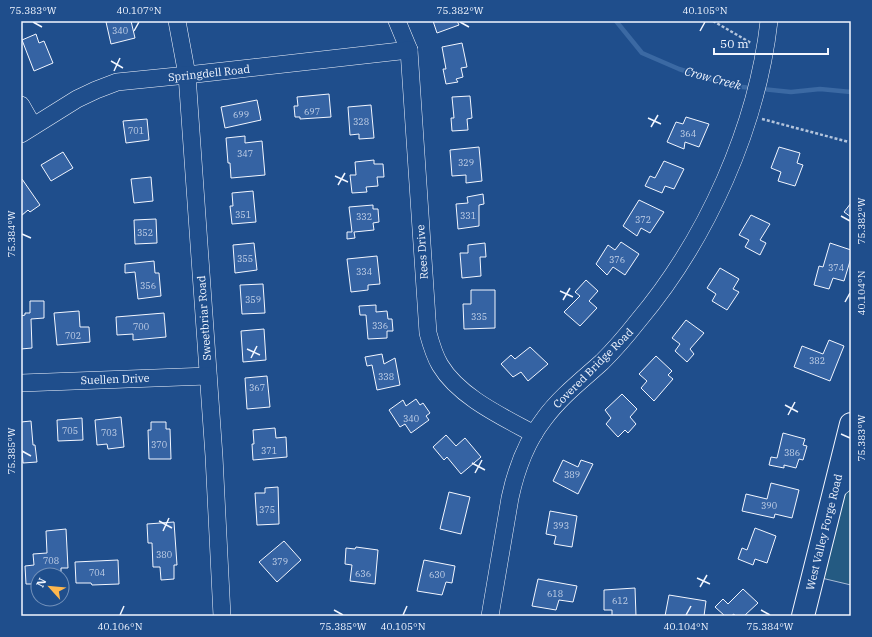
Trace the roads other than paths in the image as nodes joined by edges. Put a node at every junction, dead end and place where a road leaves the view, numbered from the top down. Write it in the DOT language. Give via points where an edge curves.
graph roads {
  1 [pos="177,21"];
  2 [pos="397,21"];
  3 [pos="769,21"];
  4 [pos="409,50"];
  5 [pos="187,75"];
  6 [pos="21,105"];
  7 [pos="27,130"];
  8 [pos="208,376"];
  9 [pos="21,383"];
  10 [pos="851,429"];
  11 [pos="534,434"];
  12 [pos="851,478"];
  13 [pos="834,493"];
  14 [pos="222,616"];
  15 [pos="490,616"];
  16 [pos="803,616"];
  1 -- 5 [label="street, Sweetbriar Road"];
  2 -- 4 [label="street, Rees Drive"];
  3 -- 11 [label="street, Covered Bridge Road" via="765,52 748,116 730,168 706,219 675,272 638,322 602,361 566,393"];
  4 -- 5 [label="street, Springdell Road"];
  4 -- 11 [label="street, Rees Drive" via="428,333 432,350 449,378 463,391"];
  5 -- 7 [label="street, Springdell Road" via="117,82 77,99"];
  5 -- 8 [label="street, Sweetbriar Road"];
  6 -- 7 [label="street"];
  8 -- 9 [label="street, Suellen Drive"];
  8 -- 14 [label="street, Sweetbriar Road"];
  10 -- 13 [label="main road, West Valley Forge Road"];
  11 -- 15 [label="street, Covered Bridge Road" via="514,480"];
  12 -- 13 [label="street"];
  13 -- 16 [label="main road, West Valley Forge Road"];
}
